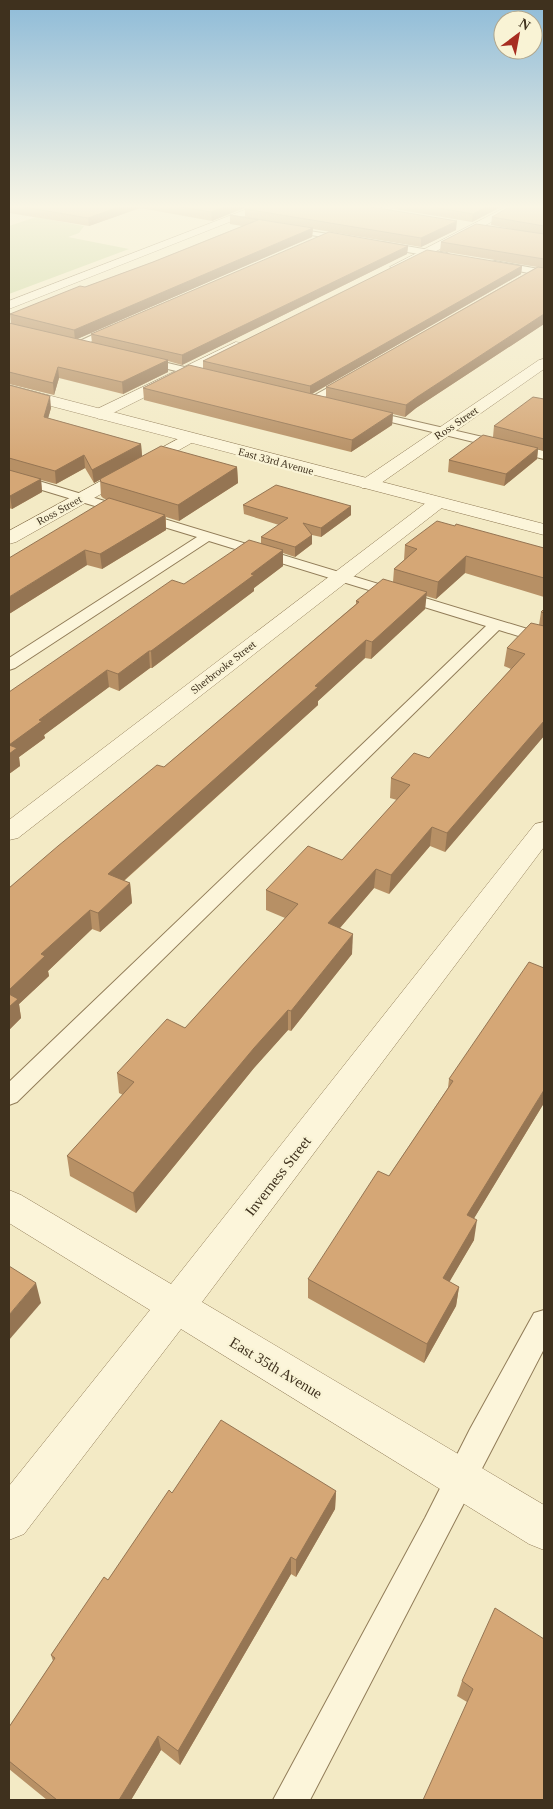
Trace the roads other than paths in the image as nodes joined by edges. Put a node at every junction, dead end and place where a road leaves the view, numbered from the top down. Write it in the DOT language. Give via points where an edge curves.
graph roads {
  1 [pos="47,290"];
  2 [pos="9,305"];
  3 [pos="121,325"];
  4 [pos="248,340"];
  5 [pos="93,349"];
  6 [pos="129,357"];
  7 [pos="544,363"];
  8 [pos="186,371"];
  9 [pos="355,375"];
  10 [pos="215,377"];
  11 [pos="9,390"];
  12 [pos="331,405"];
  13 [pos="351,410"];
  14 [pos="99,414"];
  15 [pos="444,432"];
  16 [pos="189,438"];
  17 [pos="544,455"];
  18 [pos="9,476"];
  19 [pos="368,484"];
  20 [pos="80,498"];
  21 [pos="437,503"];
  22 [pos="544,530"];
  23 [pos="208,536"];
  24 [pos="9,538"];
  25 [pos="340,577"];
  26 [pos="496,625"];
  27 [pos="544,640"];
  28 [pos="9,665"];
  29 [pos="544,830"];
  30 [pos="9,832"];
  31 [pos="9,1096"];
  32 [pos="9,1206"];
  33 [pos="174,1306"];
  34 [pos="544,1322"];
  35 [pos="460,1478"];
  36 [pos="9,1519"];
  37 [pos="544,1529"];
  38 [pos="290,1800"];
  1 -- 2 [label="street"];
  3 -- 5 [label="lane" via="71,344"];
  4 -- 8 [label="street"];
  6 -- 8 [label="lane"];
  7 -- 15 [label="street, Ross Street"];
  8 -- 10 [label="lane"];
  8 -- 14 [label="street"];
  9 -- 12 [label="lane" via="307,399"];
  11 -- 14 [label="street, East 33rd Avenue"];
  13 -- 15 [label="lane"];
  14 -- 16 [label="street, East 33rd Avenue"];
  15 -- 17 [label="lane"];
  15 -- 19 [label="street, Ross Street"];
  16 -- 19 [label="street, East 33rd Avenue"];
  16 -- 20 [label="street, Ross Street"];
  18 -- 20 [label="lane"];
  19 -- 21 [label="street, East 33rd Avenue"];
  20 -- 23 [label="lane"];
  20 -- 24 [label="street, Ross Street"];
  21 -- 22 [label="street, East 33rd Avenue"];
  21 -- 25 [label="street, Sherbrooke Street"];
  23 -- 25 [label="lane"];
  23 -- 28 [label="lane"];
  25 -- 26 [label="lane"];
  25 -- 30 [label="street, Sherbrooke Street"];
  26 -- 27 [label="lane"];
  26 -- 31 [label="lane"];
  29 -- 33 [label="street, Inverness Street"];
  32 -- 33 [label="street, East 35th Avenue"];
  33 -- 35 [label="street, East 35th Avenue"];
  33 -- 36 [label="street, Inverness Street"];
  34 -- 35 [label="lane"];
  35 -- 37 [label="street, East 35th Avenue"];
  35 -- 38 [label="lane" via="436,1529"];
}
